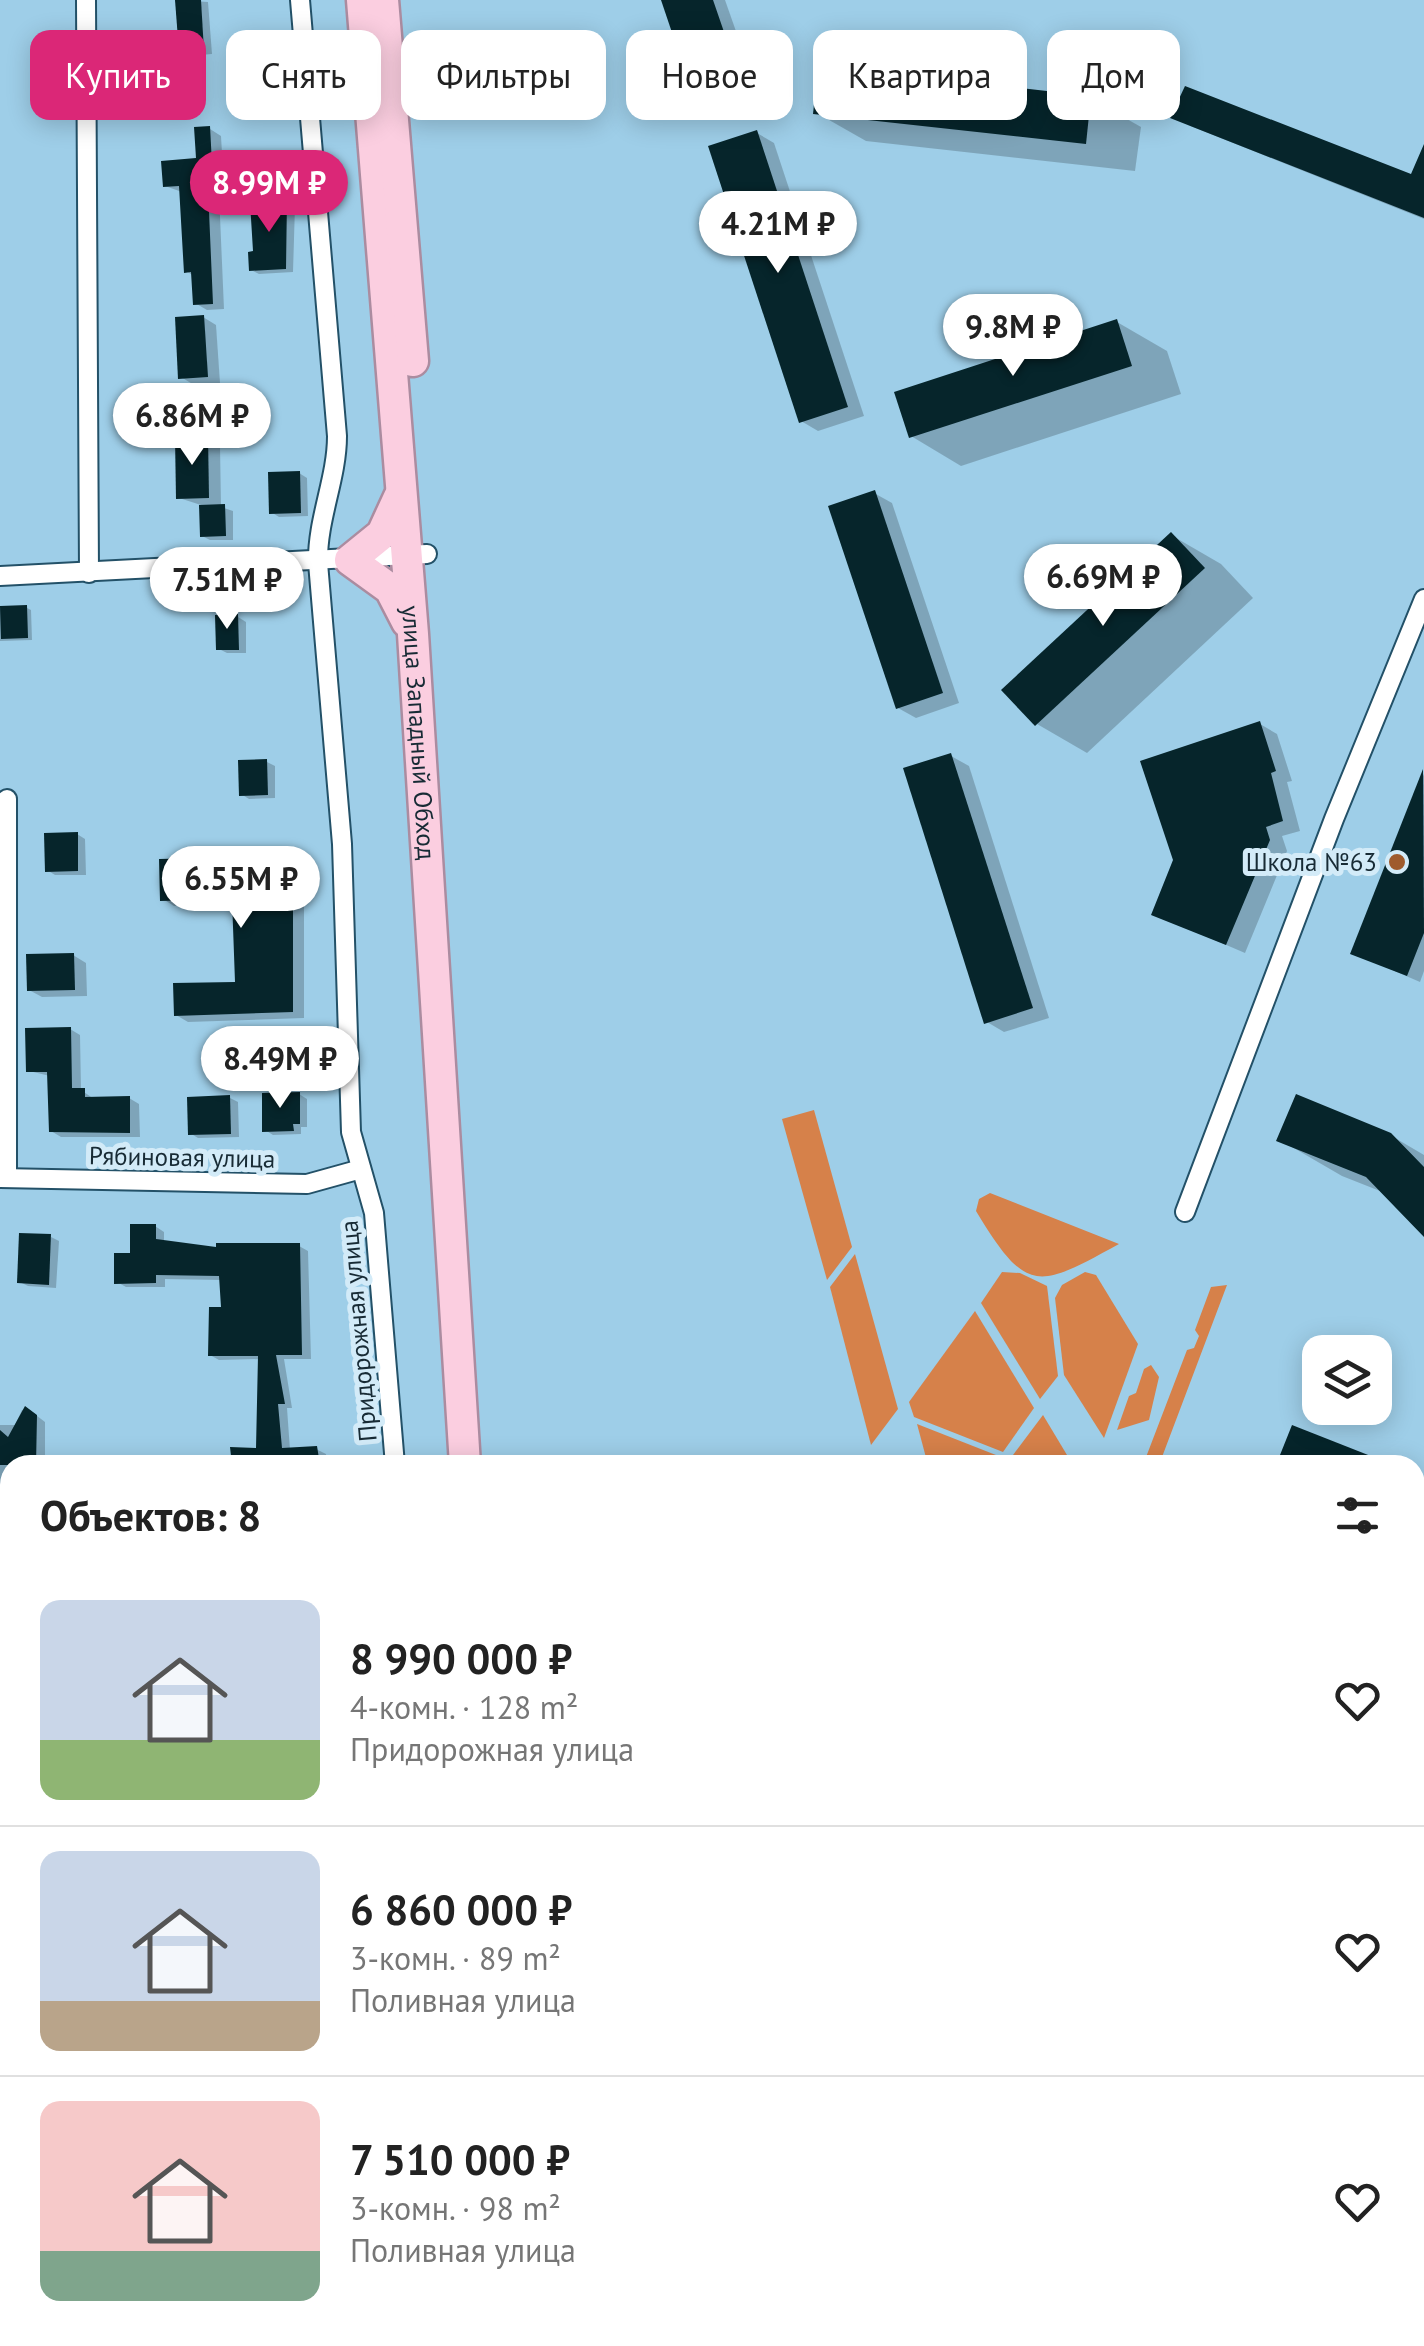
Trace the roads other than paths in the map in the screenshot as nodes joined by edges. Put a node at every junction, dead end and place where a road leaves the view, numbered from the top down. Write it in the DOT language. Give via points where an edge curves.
graph roads {
  1 [pos="86,0"];
  2 [pos="300,0"];
  3 [pos="362,0"];
  4 [pos="383,0"];
  5 [pos="401,479"];
  6 [pos="417,555"];
  7 [pos="350,560"];
  8 [pos="318,563"];
  9 [pos="89,573"];
  10 [pos="0,576"];
  11 [pos="1424,598"];
  12 [pos="412,634"];
  13 [pos="6,800"];
  14 [pos="361,1169"];
  15 [pos="3,1178"];
  16 [pos="1185,1212"];
  17 [pos="393,1455"];
  18 [pos="465,1455"];
  19 [pos="482,1455"];
  1 -- 9 [label="street"];
  2 -- 8 [label="street, Придорожная улица" via="337,436"];
  3 -- 5 [label="highway, улица Западный Обход"];
  4 -- 6 [label="highway, улица Западный Обход"];
  5 -- 6 [label="highway, улица Западный Обход"];
  5 -- 7 [label="highway" via="392,518"];
  6 -- 7 [label="street"];
  6 -- 12 [label="highway, улица Западный Обход"];
  6 -- 19 [label="highway, улица Западный Обход"];
  7 -- 8 [label="street"];
  7 -- 12 [label="highway" via="390,589"];
  8 -- 9 [label="street"];
  8 -- 14 [label="street, Придорожная улица" via="342,844 351,1132"];
  9 -- 10 [label="street"];
  11 -- 16 [label="street"];
  12 -- 18 [label="highway, улица Западный Обход"];
  13 -- 15 [label="street"];
  14 -- 15 [label="street, Рябиновая улица" via="307,1184"];
  14 -- 17 [label="street, Придорожная улица" via="374,1213"];
}
